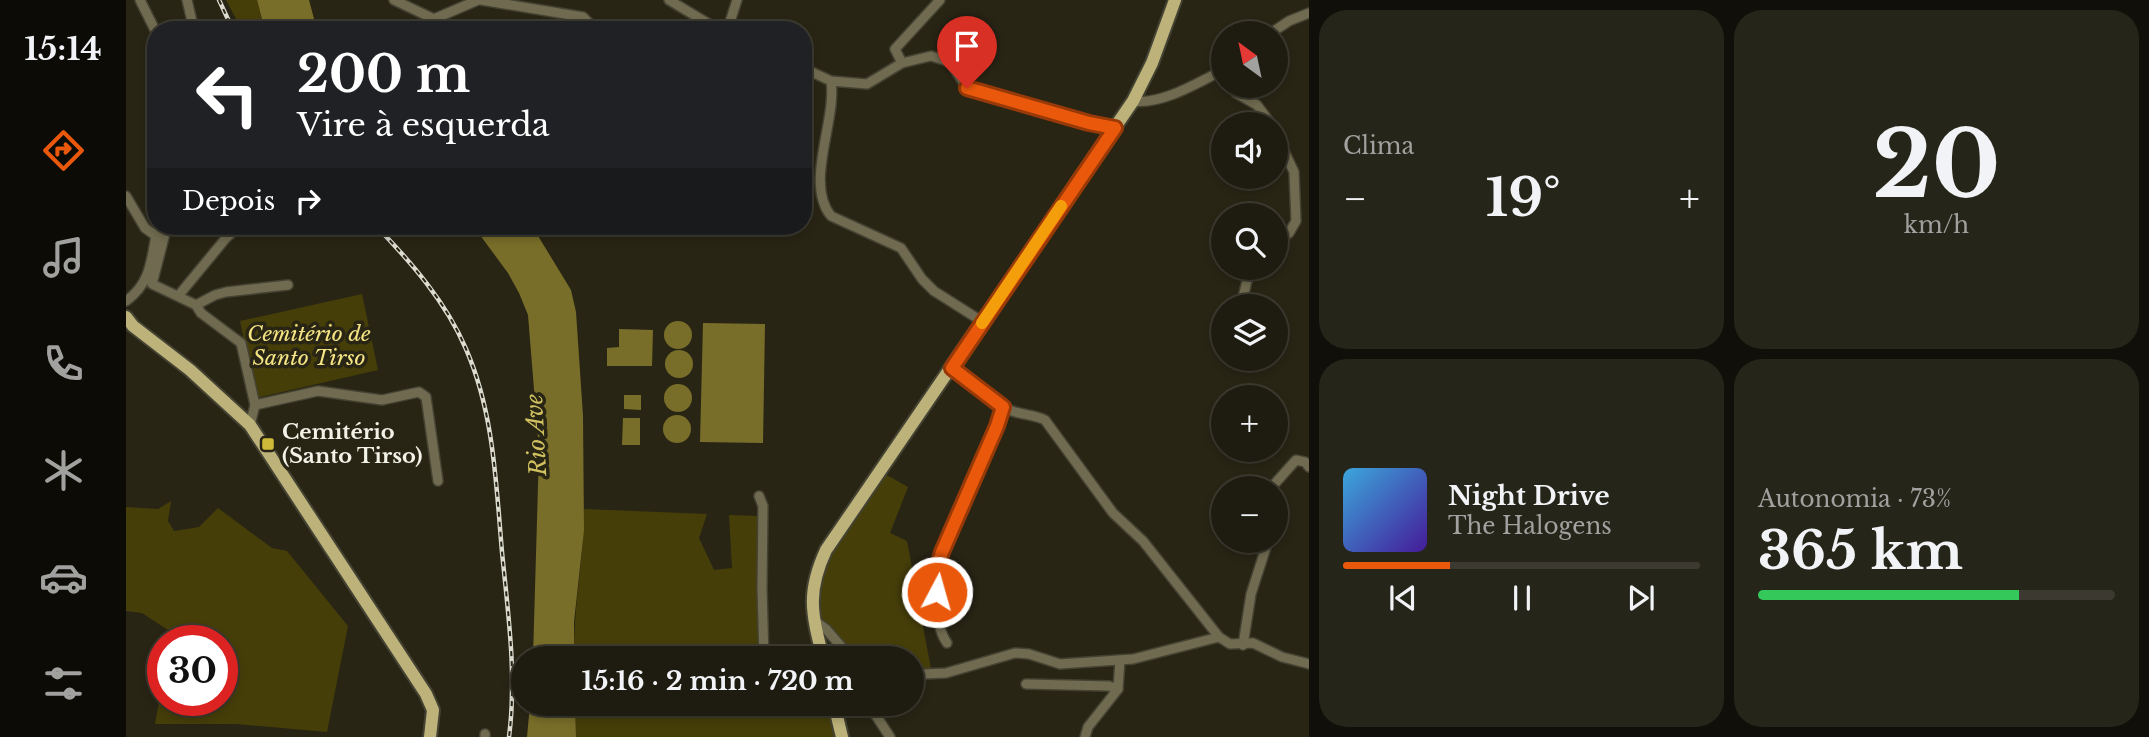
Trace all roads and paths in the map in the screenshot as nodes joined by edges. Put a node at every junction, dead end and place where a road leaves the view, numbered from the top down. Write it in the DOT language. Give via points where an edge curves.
graph roads {
  1 [pos="140,0"];
  2 [pos="187,0"];
  3 [pos="394,0"];
  4 [pos="485,0"];
  5 [pos="669,0"];
  6 [pos="737,0"];
  7 [pos="940,0"];
  8 [pos="1175,0"];
  9 [pos="537,5"];
  10 [pos="1309,13"];
  11 [pos="150,21"];
  12 [pos="192,21"];
  13 [pos="587,21"];
  14 [pos="704,21"];
  15 [pos="731,21"];
  16 [pos="1288,22"];
  17 [pos="902,63"];
  18 [pos="812,72"];
  19 [pos="1211,76"];
  20 [pos="831,81"];
  21 [pos="1245,98"];
  22 [pos="1133,101"];
  23 [pos="1261,112"];
  24 [pos="1115,128"];
  25 [pos="1288,159"];
  26 [pos="126,196"];
  27 [pos="147,228"];
  28 [pos="1288,234"];
  29 [pos="156,235"];
  30 [pos="165,235"];
  31 [pos="228,235"];
  32 [pos="229,235"];
  33 [pos="226,238"];
  34 [pos="288,285"];
  35 [pos="179,295"];
  36 [pos="126,301"];
  37 [pos="196,305"];
  38 [pos="983,321"];
  39 [pos="128,323"];
  40 [pos="952,368"];
  41 [pos="255,405"];
  42 [pos="1003,407"];
  43 [pos="250,425"];
  44 [pos="1309,467"];
  45 [pos="1282,476"];
  46 [pos="438,481"];
  47 [pos="758,496"];
  48 [pos="1264,553"];
  49 [pos="814,620"];
  50 [pos="1219,637"];
  51 [pos="947,643"];
  52 [pos="1243,645"];
  53 [pos="764,646"];
  54 [pos="819,646"];
  55 [pos="841,646"];
  56 [pos="1120,660"];
  57 [pos="1309,664"];
  58 [pos="924,674"];
  59 [pos="1026,684"];
  60 [pos="1118,689"];
  61 [pos="837,716"];
  62 [pos="878,716"];
  63 [pos="430,737"];
  64 [pos="842,737"];
  65 [pos="890,737"];
  66 [pos="1085,737"];
  1 -- 11 [label="street"];
  2 -- 12 [label="street"];
  3 -- 4 [label="street" via="434,19"];
  4 -- 9 [label="street"];
  5 -- 14 [label="street"];
  6 -- 15 [label="street"];
  7 -- 17 [label="street" via="895,49"];
  8 -- 22 [label="main road"];
  9 -- 13 [label="street"];
  10 -- 16 [label="street"];
  17 -- 20 [label="street" via="867,84"];
  17 -- 24 [label="street" via="931,56 941,59 950,62 967,88"];
  18 -- 20 [label="street"];
  19 -- 22 [label="street" via="1178,92"];
  20 -- 38 [label="street" via="820,186 824,207 843,222 901,248 934,291"];
  21 -- 23 [label="street"];
  22 -- 24 [label="main road"];
  24 -- 38 [label="main road"];
  25 -- 28 [label="street" via="1294,172 1296,221"];
  26 -- 27 [label="street"];
  29 -- 36 [label="street" via="145,284"];
  30 -- 35 [label="street" via="152,284"];
  31 -- 33 [label="street"];
  32 -- 33 [label="street"];
  33 -- 35 [label="street"];
  34 -- 37 [label="street" via="226,292"];
  35 -- 37 [label="street"];
  37 -- 41 [label="street" via="241,343"];
  38 -- 40 [label="main road"];
  39 -- 43 [label="main road" via="190,369"];
  40 -- 42 [label="street"];
  40 -- 49 [label="main road" via="826,550 812,593"];
  41 -- 43 [label="street"];
  41 -- 46 [label="street" via="318,391 382,400 424,394"];
  42 -- 50 [label="street" via="1045,420 1113,513 1143,541"];
  42 -- 51 [label="street" via="936,572 939,631"];
  43 -- 63 [label="main road" via="426,694 433,710"];
  44 -- 45 [label="street" via="1296,460"];
  47 -- 53 [label="street" via="763,506"];
  48 -- 52 [label="street" via="1251,594"];
  49 -- 54 [label="main road"];
  49 -- 55 [label="street"];
  50 -- 52 [label="street"];
  50 -- 56 [label="street"];
  52 -- 57 [label="street" via="1253,643"];
  56 -- 58 [label="street" via="1060,664 1015,653 946,673"];
  56 -- 60 [label="street"];
  59 -- 60 [label="street"];
  60 -- 66 [label="street"];
  61 -- 64 [label="main road"];
  62 -- 65 [label="street"];
}
